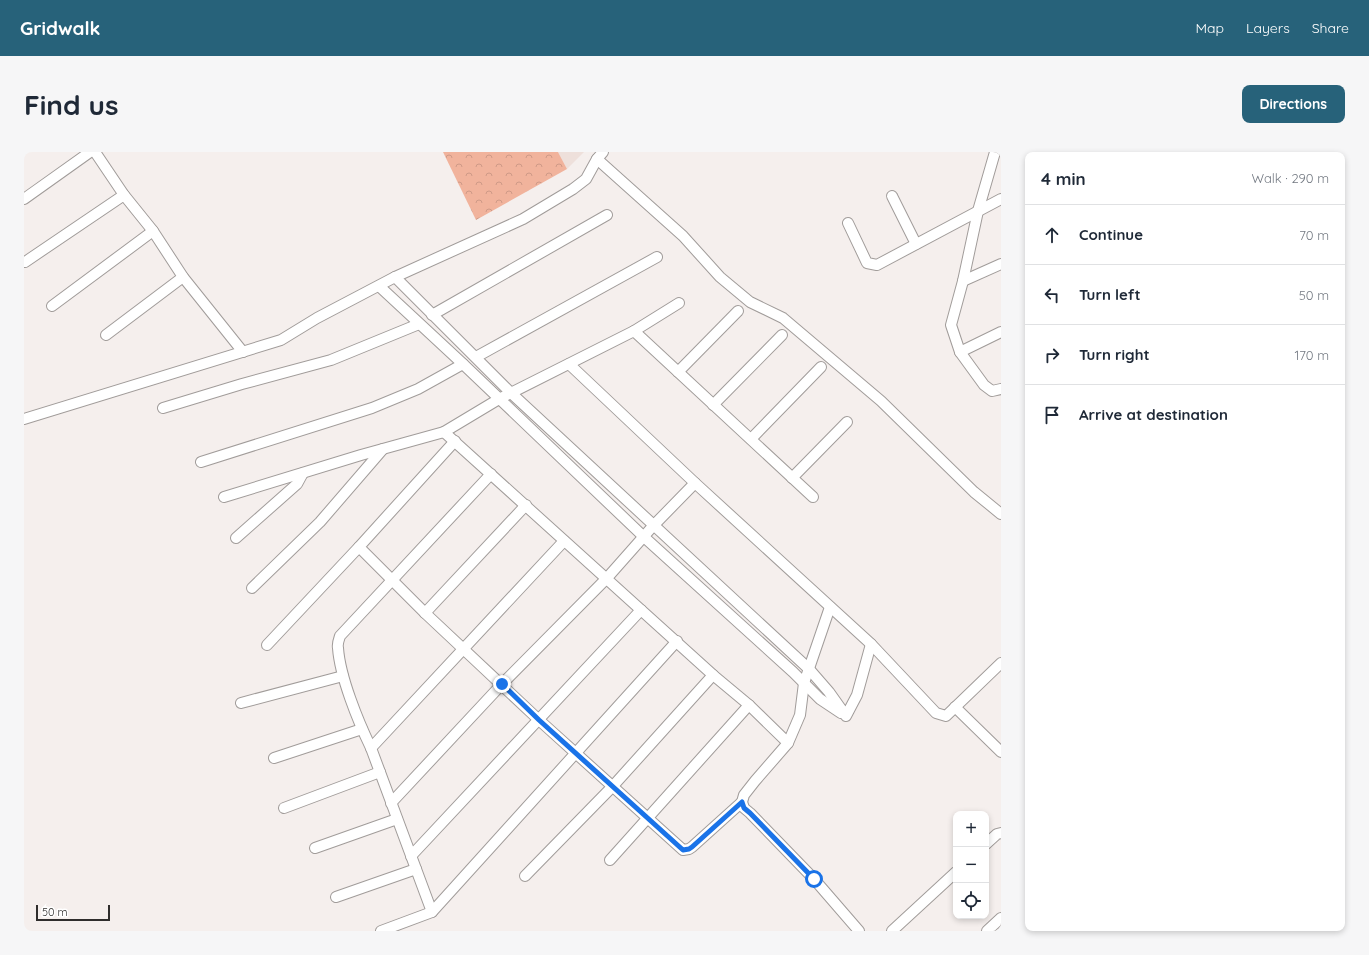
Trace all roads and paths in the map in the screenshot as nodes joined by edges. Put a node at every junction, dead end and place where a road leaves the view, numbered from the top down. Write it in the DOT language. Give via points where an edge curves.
graph roads {
  1 [pos="90,152"];
  2 [pos="95,152"];
  3 [pos="995,152"];
  4 [pos="600,155"];
  5 [pos="124,195"];
  6 [pos="892,196"];
  7 [pos="24,199"];
  8 [pos="1001,199"];
  9 [pos="978,211"];
  10 [pos="607,215"];
  11 [pos="848,223"];
  12 [pos="153,231"];
  13 [pos="916,244"];
  14 [pos="657,257"];
  15 [pos="25,262"];
  16 [pos="1001,264"];
  17 [pos="183,277"];
  18 [pos="395,277"];
  19 [pos="963,281"];
  20 [pos="379,286"];
  21 [pos="679,303"];
  22 [pos="52,306"];
  23 [pos="738,311"];
  24 [pos="432,315"];
  25 [pos="419,324"];
  26 [pos="634,331"];
  27 [pos="1001,332"];
  28 [pos="106,335"];
  29 [pos="782,335"];
  30 [pos="243,352"];
  31 [pos="960,352"];
  32 [pos="476,357"];
  33 [pos="463,364"];
  34 [pos="569,364"];
  35 [pos="821,367"];
  36 [pos="678,372"];
  37 [pos="1001,389"];
  38 [pos="511,393"];
  39 [pos="499,399"];
  40 [pos="713,404"];
  41 [pos="163,408"];
  42 [pos="24,418"];
  43 [pos="847,422"];
  44 [pos="444,432"];
  45 [pos="750,440"];
  46 [pos="455,441"];
  47 [pos="383,449"];
  48 [pos="200,462"];
  49 [pos="303,473"];
  50 [pos="491,474"];
  51 [pos="792,478"];
  52 [pos="695,483"];
  53 [pos="224,497"];
  54 [pos="813,497"];
  55 [pos="526,505"];
  56 [pos="1001,514"];
  57 [pos="654,526"];
  58 [pos="644,537"];
  59 [pos="236,538"];
  60 [pos="564,541"];
  61 [pos="359,547"];
  62 [pos="607,578"];
  63 [pos="390,580"];
  64 [pos="252,588"];
  65 [pos="830,607"];
  66 [pos="641,610"];
  67 [pos="425,613"];
  68 [pos="677,641"];
  69 [pos="871,644"];
  70 [pos="267,645"];
  71 [pos="464,649"];
  72 [pos="1001,663"];
  73 [pos="809,669"];
  74 [pos="713,675"];
  75 [pos="343,676"];
  76 [pos="804,683"];
  77 [pos="502,684"];
  78 [pos="241,703"];
  79 [pos="749,705"];
  80 [pos="955,707"];
  81 [pos="846,716"];
  82 [pos="539,720"];
  83 [pos="362,729"];
  84 [pos="788,743"];
  85 [pos="371,748"];
  86 [pos="1001,752"];
  87 [pos="576,753"];
  88 [pos="274,758"];
  89 [pos="380,772"];
  90 [pos="613,786"];
  91 [pos="742,802"];
  92 [pos="391,803"];
  93 [pos="284,808"];
  94 [pos="397,819"];
  95 [pos="648,819"];
  96 [pos="1001,833"];
  97 [pos="989,841"];
  98 [pos="315,848"];
  99 [pos="411,856"];
  100 [pos="610,860"];
  101 [pos="416,869"];
  102 [pos="953,875"];
  103 [pos="525,876"];
  104 [pos="336,897"];
  105 [pos="432,912"];
  106 [pos="1001,918"];
  107 [pos="381,931"];
  108 [pos="859,931"];
  109 [pos="892,931"];
  110 [pos="986,931"];
  1 -- 7 [label="street"];
  2 -- 5 [label="street"];
  3 -- 9 [label="street"];
  4 -- 18 [label="street" via="586,179 535,212"];
  4 -- 56 [label="street" via="683,236 720,277 750,302 783,318 881,402 974,492"];
  5 -- 12 [label="street"];
  5 -- 15 [label="street"];
  6 -- 13 [label="street"];
  8 -- 9 [label="street"];
  9 -- 13 [label="street"];
  9 -- 19 [label="street"];
  10 -- 24 [label="street"];
  11 -- 13 [label="street" via="867,263 877,264"];
  12 -- 17 [label="street"];
  12 -- 22 [label="street"];
  14 -- 32 [label="street"];
  16 -- 19 [label="street"];
  17 -- 28 [label="street"];
  17 -- 30 [label="street"];
  18 -- 20 [label="street"];
  18 -- 24 [label="street"];
  19 -- 31 [label="street" via="951,325"];
  20 -- 25 [label="street"];
  20 -- 30 [label="street" via="281,340"];
  21 -- 26 [label="street"];
  23 -- 36 [label="street"];
  24 -- 32 [label="street"];
  25 -- 33 [label="street"];
  25 -- 41 [label="street" via="331,360"];
  26 -- 34 [label="street"];
  26 -- 36 [label="street"];
  27 -- 31 [label="street"];
  29 -- 40 [label="street"];
  30 -- 42 [label="street"];
  31 -- 37 [label="street" via="984,385 992,391"];
  32 -- 38 [label="street"];
  33 -- 39 [label="street"];
  33 -- 48 [label="street" via="418,390 372,408"];
  34 -- 38 [label="street"];
  34 -- 52 [label="street"];
  35 -- 45 [label="street"];
  36 -- 40 [label="street"];
  38 -- 39 [label="street"];
  38 -- 57 [label="street"];
  39 -- 44 [label="street"];
  39 -- 58 [label="street"];
  40 -- 45 [label="street"];
  43 -- 51 [label="street"];
  44 -- 46 [label="street"];
  44 -- 47 [label="street"];
  45 -- 51 [label="street"];
  46 -- 50 [label="street"];
  46 -- 61 [label="street"];
  47 -- 49 [label="street"];
  47 -- 64 [label="street" via="320,522"];
  49 -- 53 [label="street"];
  49 -- 59 [label="street" via="297,484"];
  50 -- 55 [label="street"];
  50 -- 63 [label="street"];
  51 -- 54 [label="street"];
  52 -- 57 [label="street"];
  52 -- 65 [label="street"];
  55 -- 60 [label="street"];
  55 -- 67 [label="street"];
  57 -- 58 [label="street"];
  57 -- 73 [label="street"];
  58 -- 62 [label="street"];
  58 -- 76 [label="street"];
  60 -- 62 [label="street"];
  60 -- 71 [label="street"];
  61 -- 63 [label="street"];
  61 -- 70 [label="street"];
  62 -- 66 [label="street"];
  62 -- 77 [label="street"];
  63 -- 67 [label="street"];
  63 -- 75 [label="street" via="340,636 337,646"];
  65 -- 69 [label="street"];
  65 -- 73 [label="street"];
  66 -- 68 [label="street"];
  66 -- 82 [label="street"];
  67 -- 71 [label="street"];
  68 -- 74 [label="street"];
  68 -- 87 [label="street"];
  69 -- 80 [label="street" via="936,713 946,716"];
  69 -- 81 [label="street" via="857,695"];
  71 -- 77 [label="street"];
  71 -- 85 [label="street"];
  72 -- 80 [label="street"];
  73 -- 76 [label="street"];
  73 -- 81 [label="street"];
  74 -- 79 [label="street"];
  74 -- 90 [label="street"];
  75 -- 78 [label="street"];
  75 -- 83 [label="street"];
  76 -- 81 [label="street"];
  76 -- 84 [label="street" via="800,715"];
  77 -- 82 [label="street"];
  77 -- 92 [label="street"];
  79 -- 84 [label="street"];
  79 -- 95 [label="street"];
  80 -- 86 [label="street"];
  82 -- 87 [label="street"];
  82 -- 99 [label="street"];
  83 -- 85 [label="street"];
  83 -- 88 [label="street"];
  84 -- 91 [label="street" via="755,781"];
  85 -- 89 [label="street"];
  87 -- 90 [label="street"];
  87 -- 105 [label="street"];
  89 -- 92 [label="street"];
  89 -- 93 [label="street"];
  90 -- 95 [label="street"];
  90 -- 103 [label="street"];
  91 -- 95 [label="street" via="689,849 683,850"];
  91 -- 108 [label="street" via="744,808 814,879"];
  92 -- 94 [label="street"];
  94 -- 98 [label="street"];
  94 -- 99 [label="street"];
  95 -- 100 [label="street"];
  96 -- 97 [label="street"];
  99 -- 101 [label="street"];
  101 -- 104 [label="street"];
  101 -- 105 [label="street"];
  102 -- 109 [label="street"];
  105 -- 107 [label="street"];
  106 -- 110 [label="street"];
}
